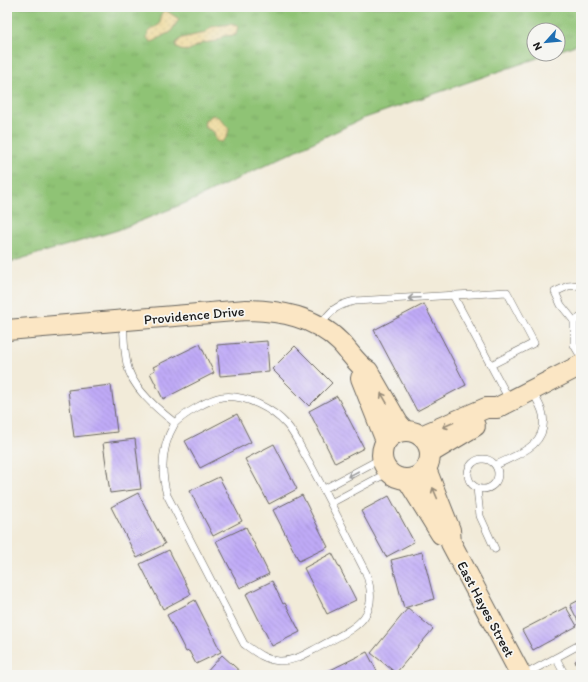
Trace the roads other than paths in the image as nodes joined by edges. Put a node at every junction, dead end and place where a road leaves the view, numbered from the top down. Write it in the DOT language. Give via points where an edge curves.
graph roads {
  1 [pos="581,285"];
  2 [pos="453,295"];
  3 [pos="581,318"];
  4 [pos="123,320"];
  5 [pos="574,321"];
  6 [pos="320,326"];
  7 [pos="7,330"];
  8 [pos="581,357"];
  9 [pos="490,365"];
  10 [pos="581,365"];
  11 [pos="361,367"];
  12 [pos="532,390"];
  13 [pos="503,404"];
  14 [pos="175,423"];
  15 [pos="421,447"];
  16 [pos="391,463"];
  17 [pos="496,465"];
  18 [pos="477,488"];
  19 [pos="324,489"];
  20 [pos="331,503"];
  21 [pos="451,543"];
  22 [pos="495,549"];
  23 [pos="581,644"];
  24 [pos="556,658"];
  25 [pos="523,675"];
  26 [pos="565,675"];
  1 -- 5 [label="lane" via="568,286 555,292 561,305"];
  2 -- 6 [label="lane, one-way" via="342,304 331,311"];
  2 -- 9 [label="lane"];
  2 -- 9 [label="lane" via="507,292 534,343"];
  3 -- 5 [label="lane"];
  4 -- 6 [label="street, Providence Drive" via="274,310 296,315"];
  4 -- 7 [label="street, Providence Drive"];
  4 -- 14 [label="lane" via="127,365 132,377 153,407"];
  5 -- 8 [label="lane" via="574,345"];
  6 -- 11 [label="street, Providence Drive" via="350,352"];
  9 -- 13 [label="lane"];
  10 -- 12 [label="street"];
  15 -- 11 [label="street, Providence Drive, one-way" via="398,423 368,370"];
  11 -- 16 [label="street, Providence Drive" via="360,376"];
  12 -- 13 [label="street"];
  12 -- 17 [label="lane" via="543,414 543,430 539,440 531,447"];
  13 -- 15 [label="street" via="486,408"];
  14 -- 19 [label="lane" via="181,416 223,397 257,404 275,413 288,426"];
  14 -- 20 [label="lane" via="167,437 162,464 167,495 244,644 265,658 280,661 295,659 353,629 368,611 372,600 371,587"];
  15 -- 16 [label="street" via="391,436"];
  15 -- 16 [label="street" via="416,477"];
  21 -- 15 [label="street, East Hayes Street, one-way" via="450,530"];
  16 -- 19 [label="lane, one-way"];
  16 -- 20 [label="lane"];
  16 -- 21 [label="street, East Hayes Street" via="441,535"];
  17 -- 18 [label="lane" via="498,474 495,483 487,489"];
  17 -- 18 [label="lane" via="482,458 469,466 467,477"];
  18 -- 22 [label="lane" via="480,516"];
  19 -- 20 [label="lane"];
  21 -- 25 [label="street, East Hayes Street"];
  23 -- 24 [label="lane"];
  24 -- 25 [label="lane"];
  24 -- 26 [label="lane"];
}
